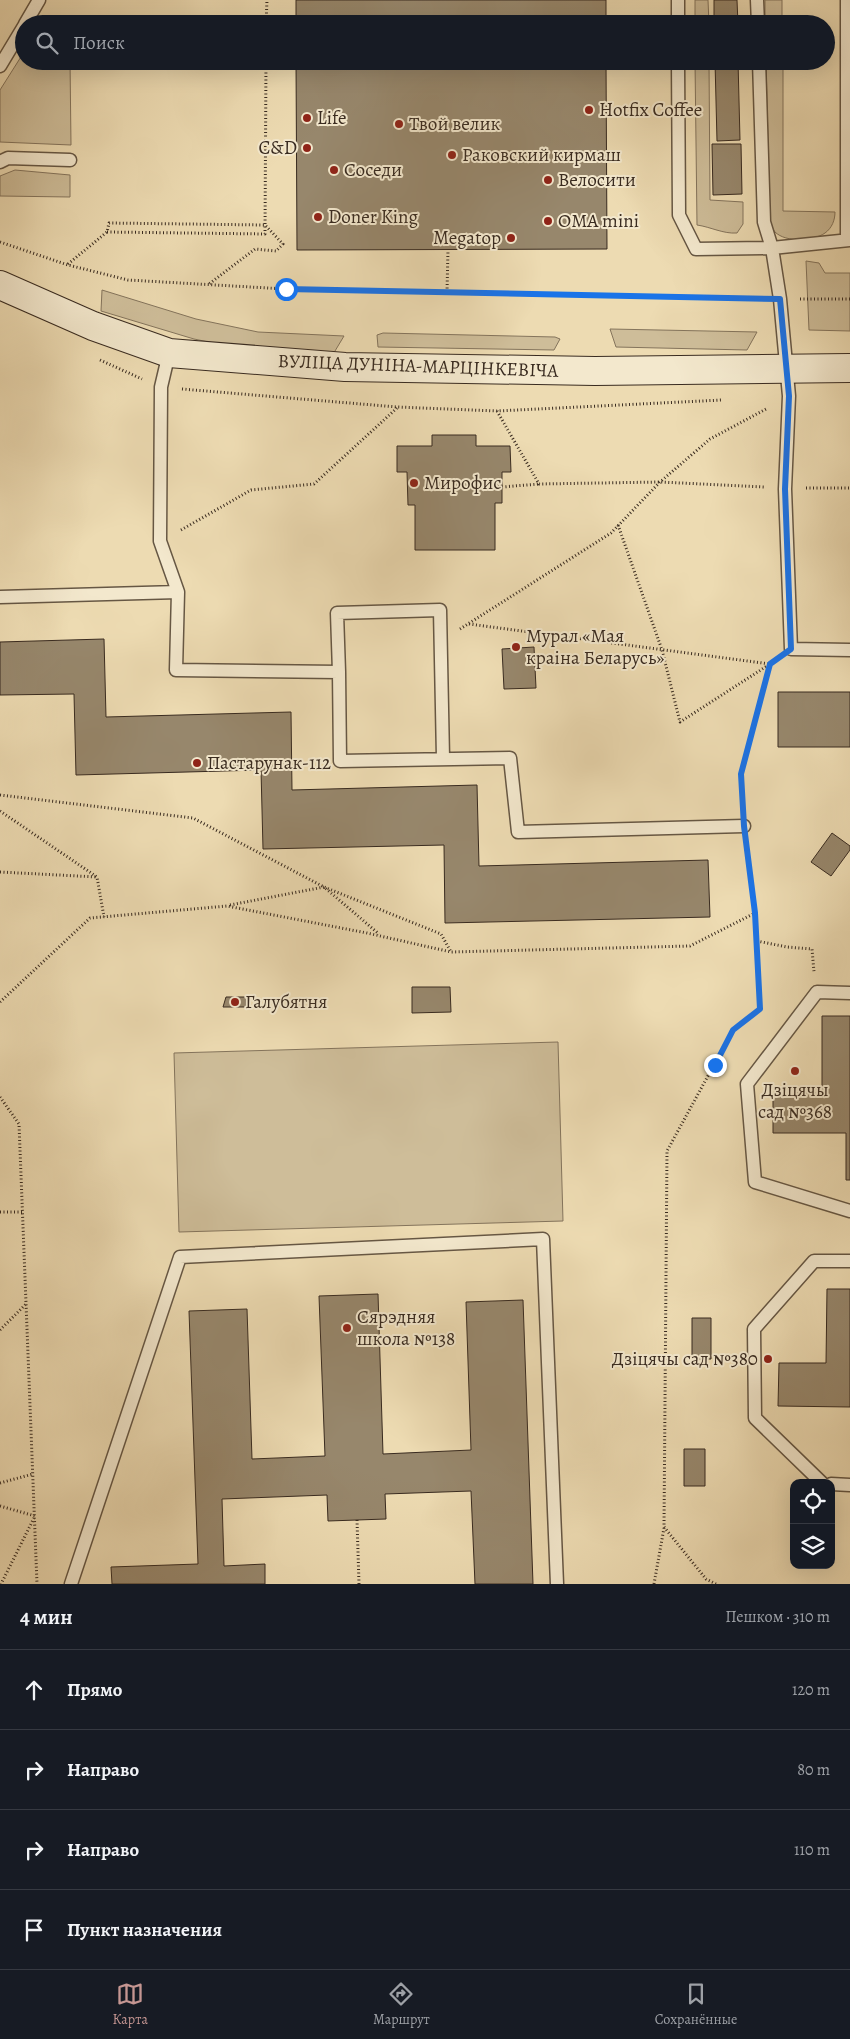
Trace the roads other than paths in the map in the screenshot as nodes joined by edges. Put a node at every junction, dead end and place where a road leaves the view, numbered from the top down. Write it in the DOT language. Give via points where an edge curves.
graph roads {
  1 [pos="39,0"];
  2 [pos="678,0"];
  3 [pos="757,0"];
  4 [pos="847,0"];
  5 [pos="31,15"];
  6 [pos="678,15"];
  7 [pos="758,15"];
  8 [pos="15,42"];
  9 [pos="0,66"];
  10 [pos="678,70"];
  11 [pos="759,70"];
  12 [pos="70,160"];
  13 [pos="0,162"];
  14 [pos="848,240"];
  15 [pos="772,248"];
  16 [pos="0,285"];
  17 [pos="169,353"];
  18 [pos="786,368"];
  19 [pos="850,368"];
  20 [pos="178,592"];
  21 [pos="0,597"];
  22 [pos="850,650"];
  23 [pos="339,672"];
  24 [pos="443,758"];
  25 [pos="744,826"];
  26 [pos="850,993"];
  27 [pos="850,1211"];
  28 [pos="850,1261"];
  29 [pos="818,1479"];
  30 [pos="835,1484"];
  31 [pos="850,1485"];
  32 [pos="71,1584"];
  33 [pos="557,1584"];
  1 -- 5 [label="lane"];
  2 -- 6 [label="lane"];
  3 -- 7 [label="lane"];
  4 -- 14 [label="lane"];
  8 -- 9 [label="lane"];
  10 -- 15 [label="lane" via="679,215 696,249"];
  11 -- 15 [label="lane" via="764,222"];
  12 -- 13 [label="lane" via="8,158"];
  14 -- 15 [label="lane"];
  15 -- 18 [label="lane"];
  16 -- 17 [label="street, ВУЛІЦА ДУНІНА-МАРЦІНКЕВІЧА" via="93,326"];
  17 -- 18 [label="street, ВУЛІЦА ДУНІНА-МАРЦІНКЕВІЧА" via="345,367 594,371"];
  17 -- 20 [label="lane" via="161,387 160,542"];
  18 -- 19 [label="street, ВУЛІЦА ДУНІНА-МАРЦІНКЕВІЧА"];
  18 -- 22 [label="lane" via="789,396 785,489 791,649"];
  20 -- 21 [label="lane"];
  20 -- 23 [label="lane" via="176,670"];
  23 -- 24 [label="lane" via="340,761"];
  23 -- 24 [label="lane" via="337,613 440,610"];
  24 -- 25 [label="lane" via="510,758 518,832"];
  26 -- 27 [label="lane" via="817,992 747,1084 755,1182"];
  28 -- 29 [label="lane" via="814,1261 754,1329 755,1418"];
  30 -- 31 [label="lane"];
  32 -- 33 [label="lane" via="180,1257 543,1239"];
}
